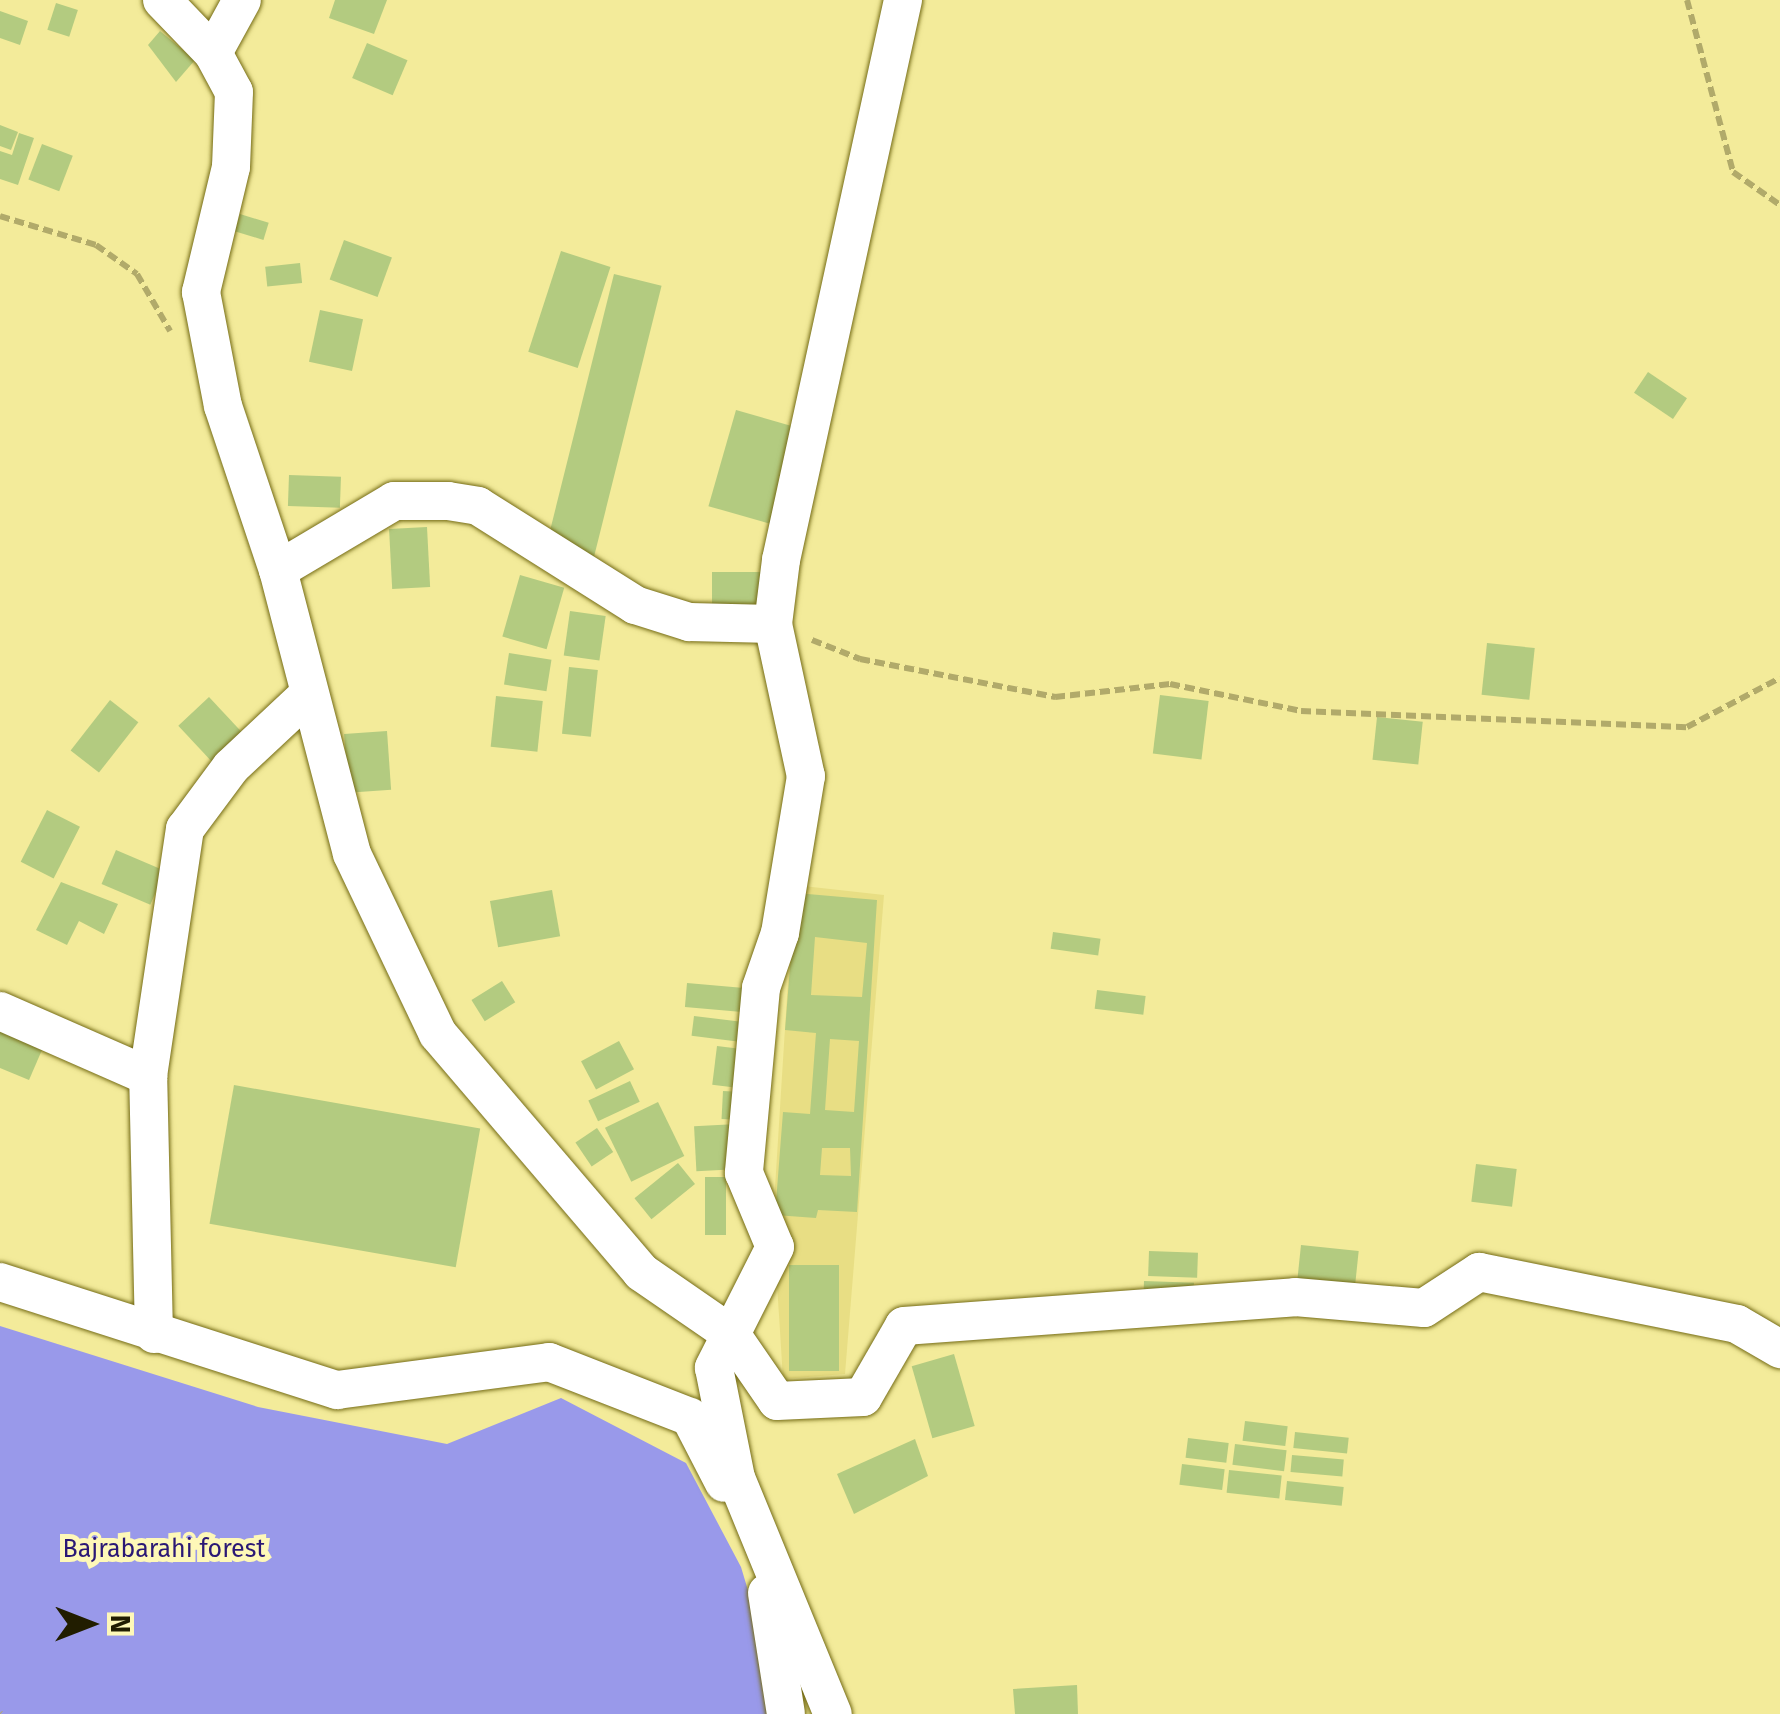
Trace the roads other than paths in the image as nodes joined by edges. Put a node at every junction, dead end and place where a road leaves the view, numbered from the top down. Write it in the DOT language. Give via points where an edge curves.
graph roads {
  1 [pos="162,0"];
  2 [pos="242,0"];
  3 [pos="902,0"];
  4 [pos="213,53"];
  5 [pos="278,570"];
  6 [pos="774,624"];
  7 [pos="309,694"];
  8 [pos="0,1012"];
  9 [pos="148,1076"];
  10 [pos="0,1282"];
  11 [pos="154,1334"];
  12 [pos="731,1334"];
  13 [pos="1780,1349"];
  14 [pos="786,1714"];
  15 [pos="834,1714"];
  1 -- 4 [label="street"];
  2 -- 4 [label="street"];
  3 -- 6 [label="street"];
  4 -- 5 [label="street" via="234,92 234,117 201,292 223,406"];
  5 -- 6 [label="street" via="394,501 448,501 478,506 634,605 689,622"];
  5 -- 7 [label="street"];
  6 -- 12 [label="street" via="806,776 780,933 761,988 744,1173 775,1247"];
  7 -- 9 [label="street" via="231,767 185,829"];
  7 -- 12 [label="street" via="352,854 438,1034 641,1272"];
  8 -- 9 [label="street"];
  9 -- 11 [label="street"];
  10 -- 11 [label="street"];
  11 -- 14 [label="street" via="338,1390 548,1362 690,1417 761,1556"];
  12 -- 13 [label="street" via="778,1401 864,1398 904,1326 1296,1297 1424,1308 1479,1272 1737,1324"];
  12 -- 15 [label="street" via="714,1368 736,1478"];
}
